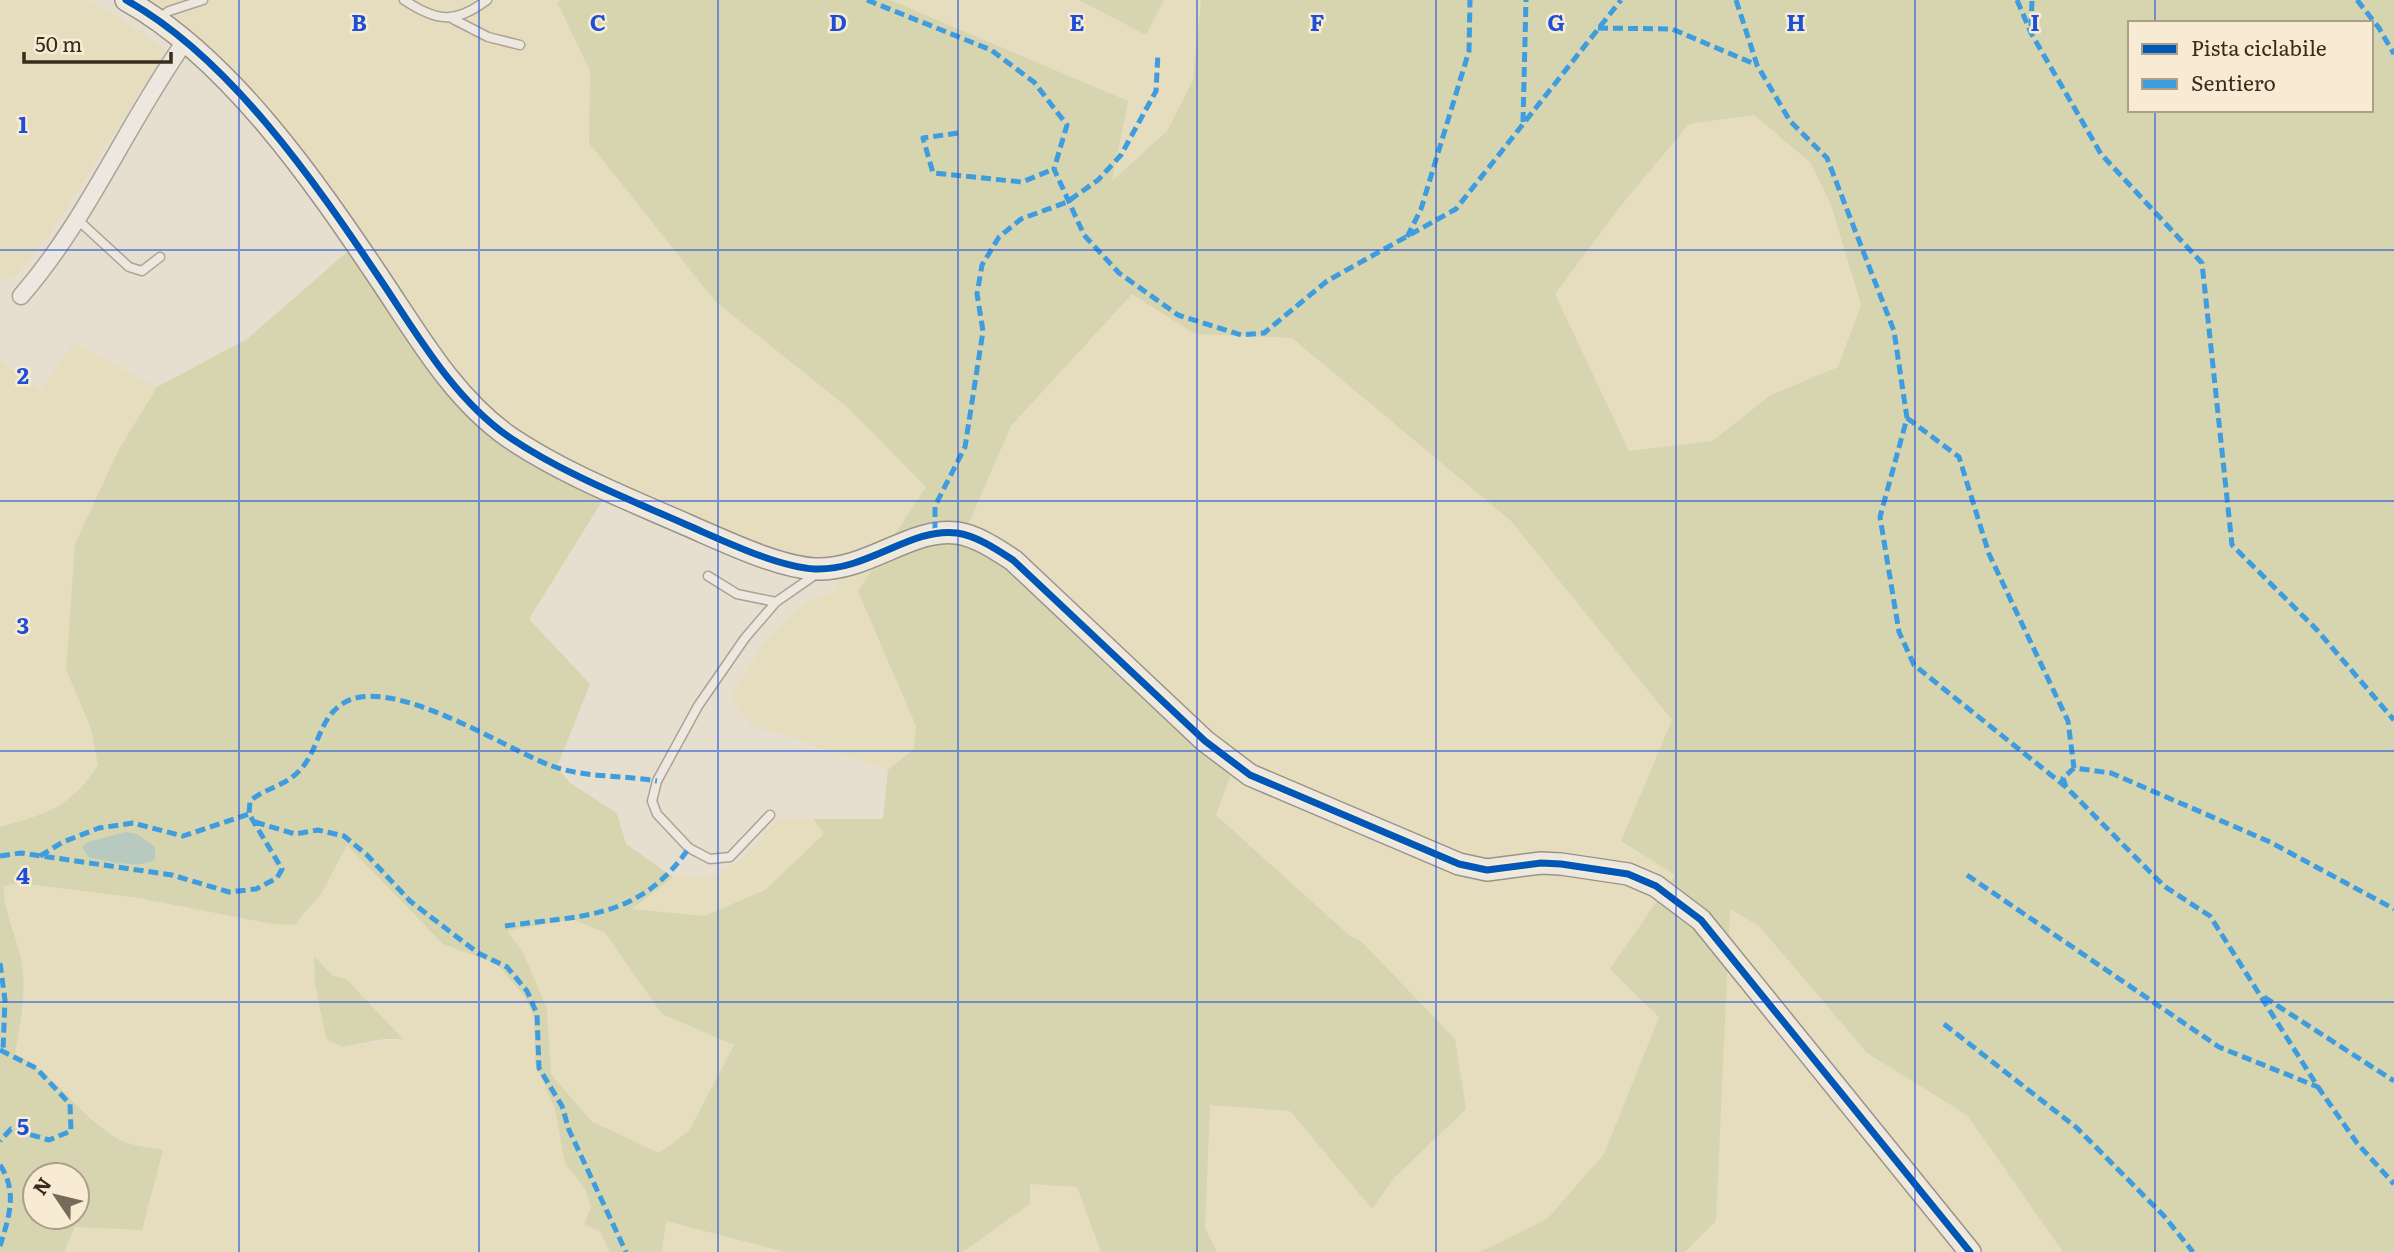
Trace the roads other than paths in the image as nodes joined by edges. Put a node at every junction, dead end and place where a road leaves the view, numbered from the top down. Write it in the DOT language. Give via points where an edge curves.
graph roads {
  1 [pos="126,0"];
  2 [pos="203,0"];
  3 [pos="404,0"];
  4 [pos="487,0"];
  5 [pos="158,19"];
  6 [pos="453,19"];
  7 [pos="187,40"];
  8 [pos="520,45"];
  9 [pos="78,220"];
  10 [pos="160,257"];
  11 [pos="21,296"];
  12 [pos="814,569"];
  13 [pos="708,576"];
  14 [pos="776,602"];
  15 [pos="770,815"];
  16 [pos="1970,1252"];
  1 -- 5 [label="street"];
  2 -- 5 [label="lane" via="169,10"];
  3 -- 6 [label="lane" via="422,12"];
  4 -- 6 [label="lane"];
  5 -- 7 [label="street"];
  6 -- 8 [label="lane" via="488,37"];
  7 -- 9 [label="street"];
  7 -- 12 [label="street" via="298,163 459,392 506,435 560,469 747,551"];
  9 -- 10 [label="lane" via="129,267 142,271"];
  9 -- 11 [label="street"];
  12 -- 14 [label="lane" via="812,577"];
  12 -- 16 [label="street" via="860,562 935,532 958,533 984,542 1013,560 1205,741 1250,775 1459,864 1487,870 1561,863 1628,874 1656,886 1701,920"];
  13 -- 14 [label="lane" via="737,594"];
  14 -- 15 [label="lane" via="698,706 657,781 652,801 657,814 689,848 710,859 730,856"];
}
